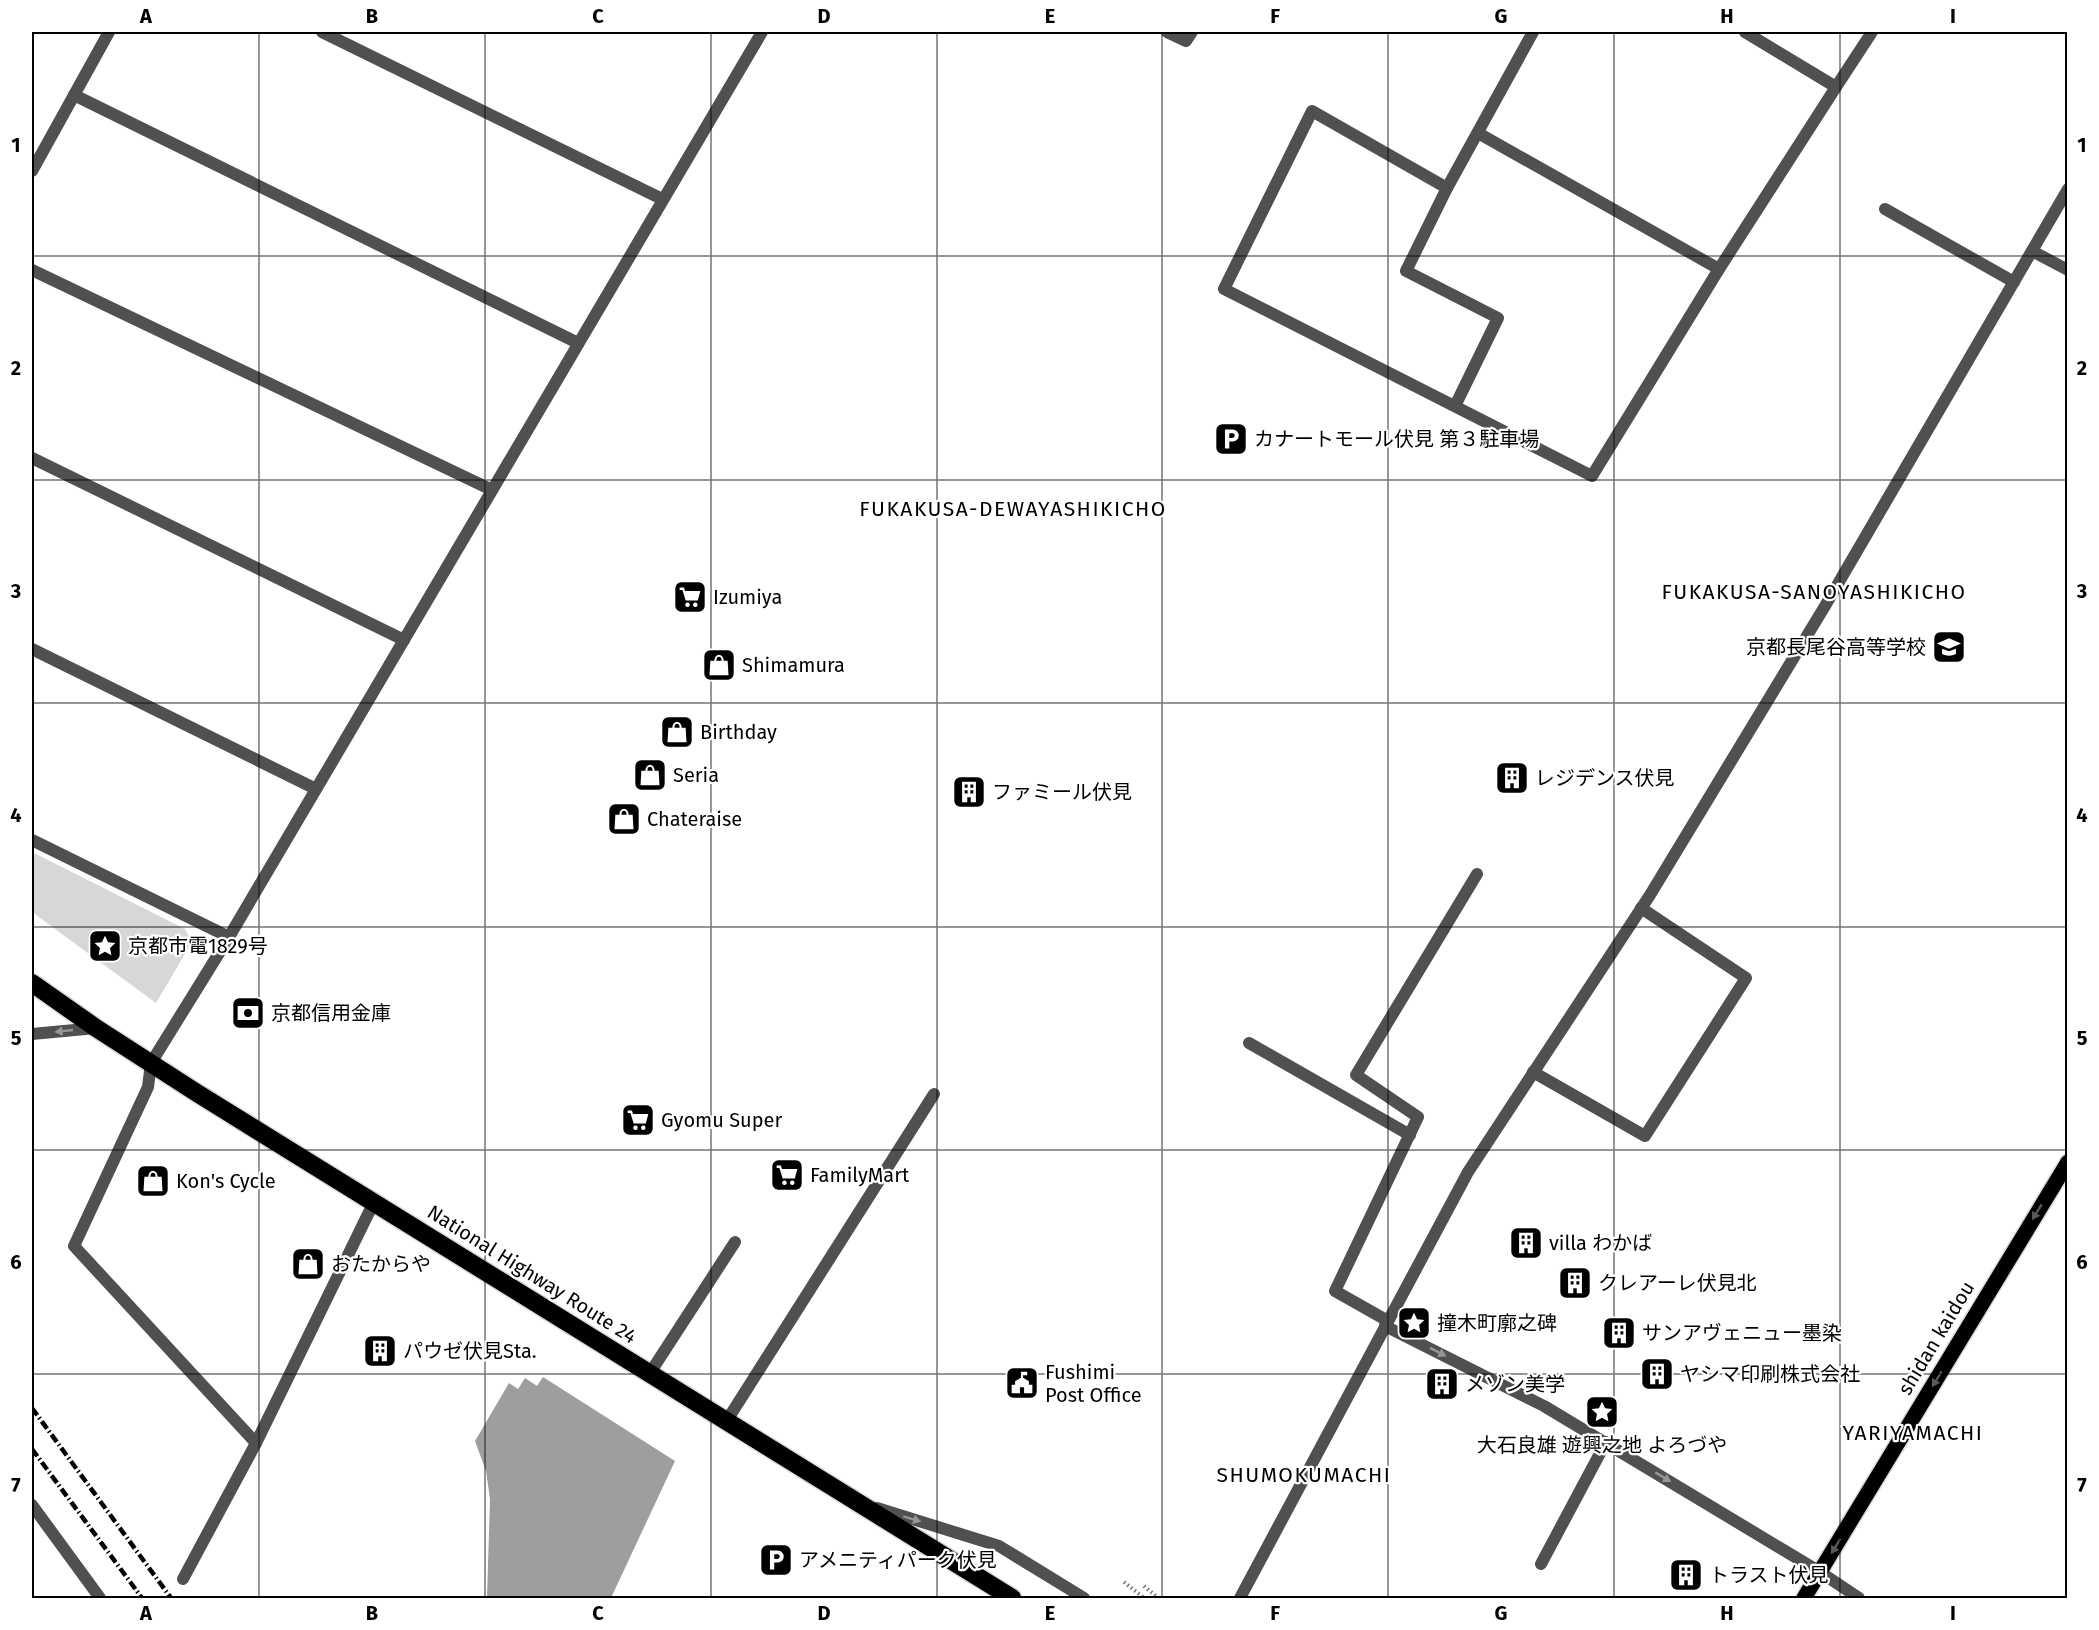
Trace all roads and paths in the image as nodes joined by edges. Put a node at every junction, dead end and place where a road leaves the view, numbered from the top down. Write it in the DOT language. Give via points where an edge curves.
graph roads {
  1 [pos="109,32"];
  2 [pos="322,32"];
  3 [pos="762,32"];
  4 [pos="1167,32"];
  5 [pos="1192,32"];
  6 [pos="1533,32"];
  7 [pos="1744,32"];
  8 [pos="1872,32"];
  9 [pos="1836,87"];
  10 [pos="74,95"];
  11 [pos="1478,133"];
  12 [pos="32,171"];
  13 [pos="1447,188"];
  14 [pos="2067,189"];
  15 [pos="663,199"];
  16 [pos="1885,209"];
  17 [pos="2032,250"];
  18 [pos="1719,269"];
  19 [pos="32,270"];
  20 [pos="2067,270"];
  21 [pos="2014,282"];
  22 [pos="578,344"];
  23 [pos="1455,406"];
  24 [pos="32,458"];
  25 [pos="492,490"];
  26 [pos="404,640"];
  27 [pos="32,649"];
  28 [pos="316,789"];
  29 [pos="32,840"];
  30 [pos="1477,873"];
  31 [pos="1641,908"];
  32 [pos="229,937"];
  33 [pos="32,983"];
  34 [pos="96,1028"];
  35 [pos="32,1034"];
  36 [pos="1249,1043"];
  37 [pos="151,1063"];
  38 [pos="1533,1072"];
  39 [pos="934,1094"];
  40 [pos="1410,1135"];
  41 [pos="2067,1162"];
  42 [pos="374,1202"];
  43 [pos="735,1242"];
  44 [pos="1387,1323"];
  45 [pos="650,1373"];
  46 [pos="726,1422"];
  47 [pos="1606,1442"];
  48 [pos="256,1443"];
  49 [pos="856,1502"];
  50 [pos="32,1505"];
  51 [pos="1541,1564"];
  52 [pos="1820,1572"];
  53 [pos="183,1579"];
  54 [pos="1124,1582"];
  55 [pos="1144,1586"];
  56 [pos="100,1599"];
  57 [pos="1012,1599"];
  58 [pos="1084,1599"];
  59 [pos="1144,1599"];
  60 [pos="1158,1599"];
  61 [pos="1240,1599"];
  62 [pos="1804,1599"];
  63 [pos="1859,1599"];
  1 -- 10 [label="street"];
  2 -- 15 [label="street"];
  3 -- 15 [label="street"];
  4 -- 5 [label="street" via="1186,41"];
  6 -- 11 [label="street"];
  7 -- 9 [label="street"];
  8 -- 9 [label="street"];
  9 -- 18 [label="street"];
  10 -- 12 [label="street"];
  10 -- 22 [label="street"];
  11 -- 13 [label="street"];
  11 -- 18 [label="street"];
  13 -- 23 [label="street" via="1406,271 1498,318"];
  13 -- 23 [label="street" via="1312,111 1224,288"];
  14 -- 17 [label="street"];
  15 -- 22 [label="street"];
  16 -- 21 [label="street"];
  17 -- 20 [label="street"];
  17 -- 21 [label="street"];
  18 -- 23 [label="street" via="1592,476"];
  19 -- 25 [label="street"];
  21 -- 31 [label="street" via="1825,606"];
  22 -- 25 [label="street"];
  24 -- 26 [label="street"];
  25 -- 26 [label="street"];
  26 -- 28 [label="street"];
  27 -- 28 [label="street"];
  28 -- 32 [label="street"];
  29 -- 32 [label="street"];
  30 -- 40 [label="street" via="1356,1075 1418,1117"];
  31 -- 38 [label="street"];
  31 -- 38 [label="street" via="1746,978 1645,1136"];
  32 -- 37 [label="street"];
  33 -- 34 [label="highway, National Highway Route 24"];
  34 -- 35 [label="street, one-way"];
  34 -- 37 [label="highway, National Highway Route 24"];
  36 -- 40 [label="street"];
  37 -- 42 [label="highway, National Highway Route 24"];
  37 -- 48 [label="street" via="148,1087 74,1246"];
  38 -- 44 [label="street" via="1468,1172"];
  39 -- 46 [label="street"];
  40 -- 44 [label="street" via="1335,1291"];
  41 -- 52 [label="main road, shidan kaidou, one-way"];
  42 -- 45 [label="highway, National Highway Route 24"];
  42 -- 48 [label="street"];
  43 -- 45 [label="street"];
  44 -- 47 [label="street, one-way"];
  44 -- 61 [label="street"];
  45 -- 46 [label="highway, National Highway Route 24"];
  46 -- 49 [label="highway, National Highway Route 24"];
  47 -- 51 [label="street"];
  47 -- 52 [label="street, one-way"];
  48 -- 53 [label="street"];
  49 -- 57 [label="highway, National Highway Route 24"];
  49 -- 58 [label="street, one-way" via="999,1546"];
  50 -- 56 [label="street"];
  52 -- 62 [label="main road, shidan kaidou"];
  52 -- 63 [label="street"];
  54 -- 59 [label="path"];
  55 -- 60 [label="path"];
}
